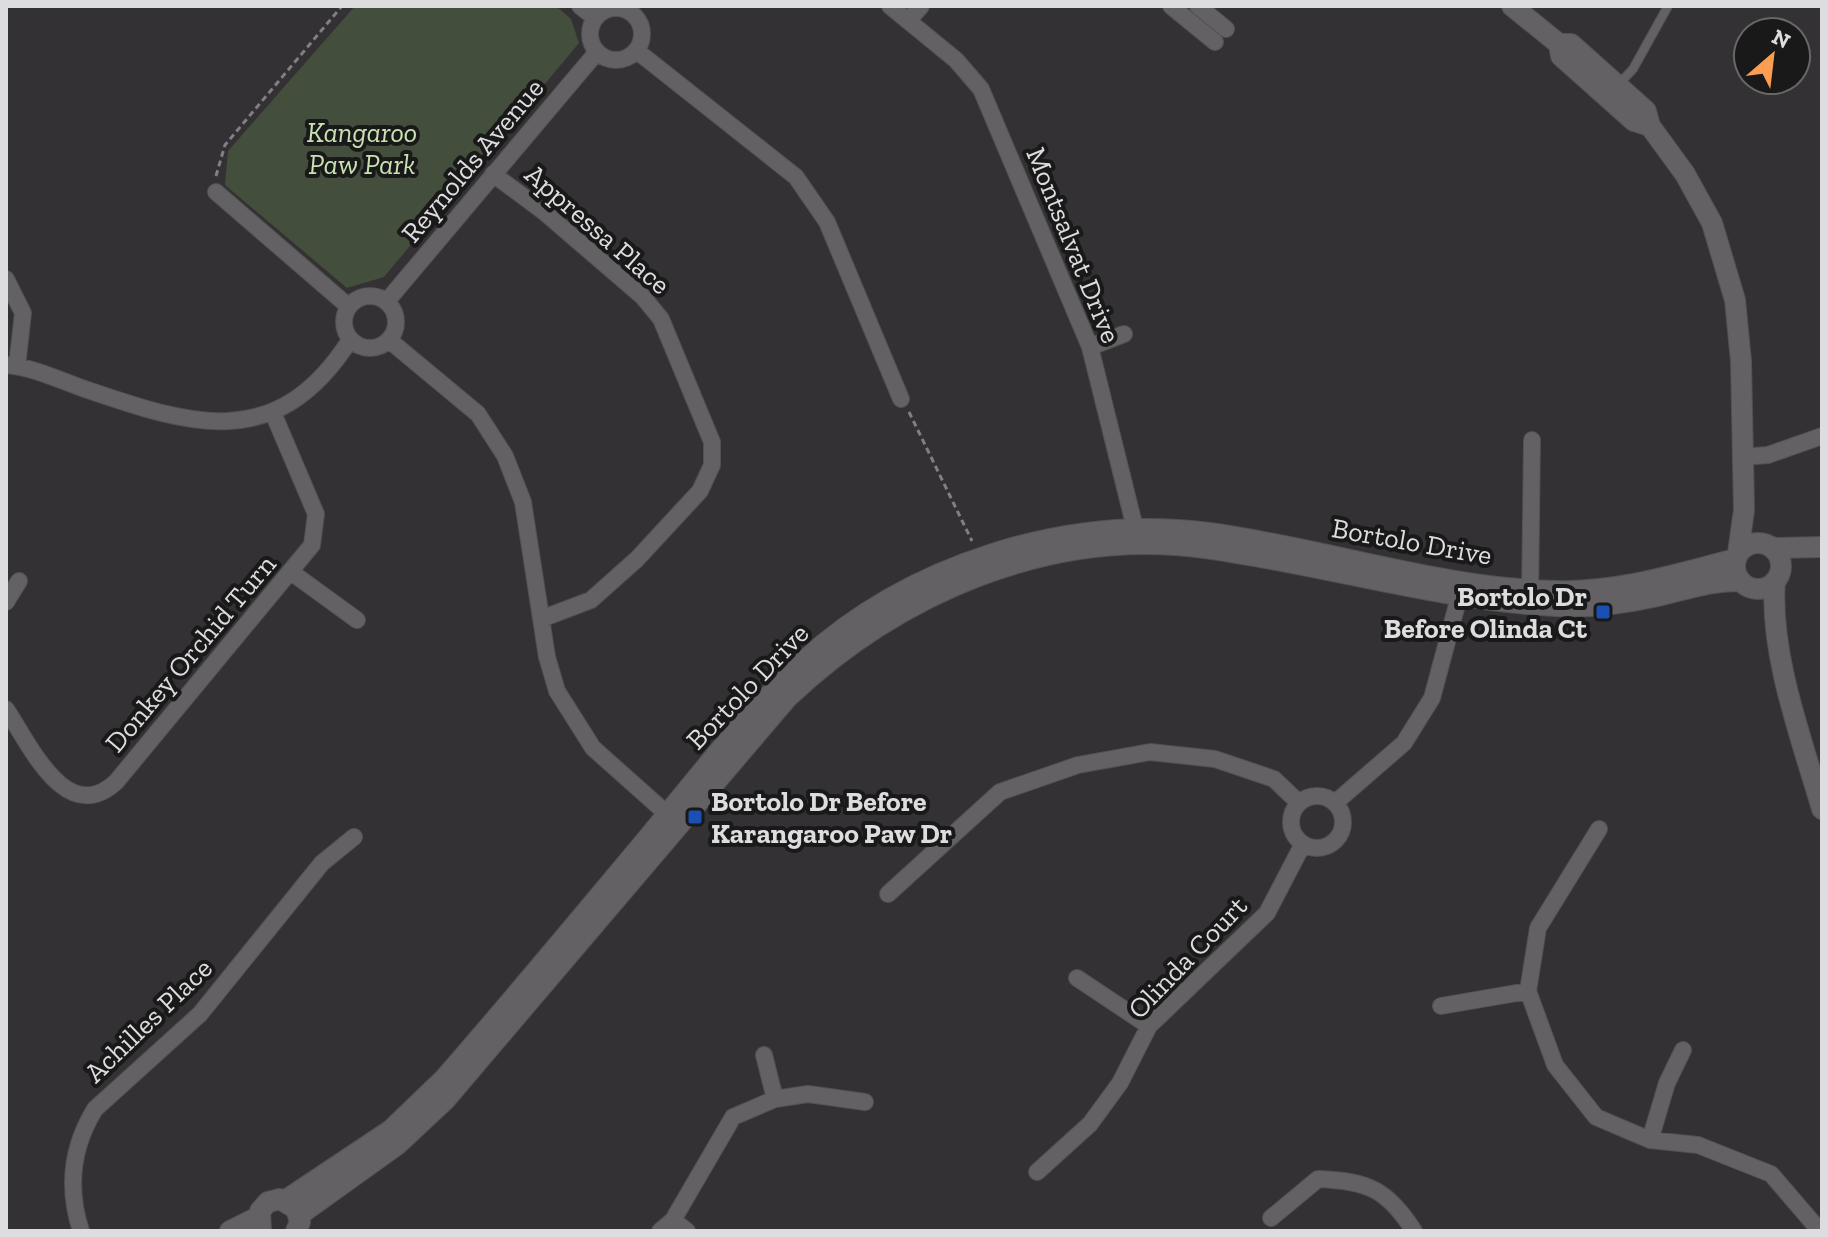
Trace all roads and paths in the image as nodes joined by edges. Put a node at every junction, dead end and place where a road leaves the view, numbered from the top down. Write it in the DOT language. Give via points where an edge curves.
graph roads {
  1 [pos="342,6"];
  2 [pos="580,6"];
  3 [pos="890,6"];
  4 [pos="921,6"];
  5 [pos="1171,6"];
  6 [pos="1512,6"];
  7 [pos="1668,6"];
  8 [pos="635,9"];
  9 [pos="1193,10"];
  10 [pos="595,18"];
  11 [pos="908,21"];
  12 [pos="1226,29"];
  13 [pos="1215,42"];
  14 [pos="1559,44"];
  15 [pos="637,51"];
  16 [pos="597,52"];
  17 [pos="1587,77"];
  18 [pos="1620,85"];
  19 [pos="1650,126"];
  20 [pos="493,174"];
  21 [pos="216,192"];
  22 [pos="6,279"];
  23 [pos="387,301"];
  24 [pos="348,306"];
  25 [pos="1124,334"];
  26 [pos="350,340"];
  27 [pos="389,340"];
  28 [pos="1090,347"];
  29 [pos="12,365"];
  30 [pos="901,399"];
  31 [pos="273,413"];
  32 [pos="1822,436"];
  33 [pos="1532,440"];
  34 [pos="1741,457"];
  35 [pos="1744,510"];
  36 [pos="1138,537"];
  37 [pos="1771,547"];
  38 [pos="1816,548"];
  39 [pos="975,549"];
  40 [pos="1737,556"];
  41 [pos="291,572"];
  42 [pos="1777,578"];
  43 [pos="19,581"];
  44 [pos="1747,584"];
  45 [pos="1462,587"];
  46 [pos="1530,596"];
  47 [pos="6,602"];
  48 [pos="1773,618"];
  49 [pos="541,619"];
  50 [pos="357,620"];
  51 [pos="6,709"];
  52 [pos="1336,802"];
  53 [pos="1299,803"];
  54 [pos="1822,809"];
  55 [pos="673,820"];
  56 [pos="1599,829"];
  57 [pos="354,837"];
  58 [pos="1303,844"];
  59 [pos="888,894"];
  60 [pos="1077,978"];
  61 [pos="1528,991"];
  62 [pos="1441,1006"];
  63 [pos="1149,1026"];
  64 [pos="1683,1050"];
  65 [pos="764,1055"];
  66 [pos="775,1099"];
  67 [pos="865,1102"];
  68 [pos="1650,1140"];
  69 [pos="1037,1172"];
  70 [pos="1271,1218"];
  71 [pos="295,1221"];
  72 [pos="260,1224"];
  73 [pos="666,1226"];
  74 [pos="81,1231"];
  75 [pos="230,1231"];
  76 [pos="687,1231"];
  77 [pos="1414,1231"];
  78 [pos="1820,1231"];
  1 -- 21 [label="path" via="225,145"];
  2 -- 10 [label="street"];
  3 -- 11 [label="street, Montsalvat Drive"];
  4 -- 11 [label="street"];
  5 -- 9 [label="street"];
  6 -- 14 [label="street"];
  7 -- 18 [label="lane"];
  8 -- 10 [label="street" via="616,8"];
  8 -- 15 [label="street" via="643,35"];
  9 -- 12 [label="street"];
  9 -- 13 [label="street"];
  10 -- 16 [label="street" via="590,35"];
  11 -- 28 [label="street, Montsalvat Drive" via="956,60 981,89"];
  12 -- 13 [label="lane"];
  14 -- 17 [label="street" via="1561,56"];
  14 -- 18 [label="street" via="1571,44"];
  15 -- 16 [label="street" via="613,61"];
  15 -- 30 [label="street" via="796,177 812,196"];
  16 -- 20 [label="street, Reynolds Avenue"];
  17 -- 18 [label="lane"];
  17 -- 19 [label="street" via="1634,121"];
  18 -- 19 [label="street" via="1646,111"];
  19 -- 34 [label="street" via="1712,223 1728,273 1741,361"];
  20 -- 23 [label="street, Reynolds Avenue"];
  20 -- 49 [label="street, Appressa Place" via="643,297 661,319 712,442 712,465 700,491 648,548 591,600"];
  21 -- 24 [label="street"];
  22 -- 29 [label="street" via="23,313"];
  23 -- 24 [label="street" via="373,295"];
  23 -- 27 [label="street" via="396,319"];
  24 -- 26 [label="street" via="343,320"];
  25 -- 28 [label="street"];
  26 -- 27 [label="street" via="372,348"];
  26 -- 31 [label="street" via="326,373"];
  27 -- 49 [label="street" via="478,414 505,456 523,502"];
  28 -- 36 [label="street, Montsalvat Drive"];
  29 -- 31 [label="street" via="182,419 227,423"];
  30 -- 39 [label="path"];
  31 -- 41 [label="street, Donkey Orchid Turn" via="316,514 312,545"];
  32 -- 34 [label="street" via="1768,455"];
  33 -- 46 [label="street"];
  34 -- 35 [label="street"];
  35 -- 37 [label="street"];
  35 -- 40 [label="street"];
  36 -- 45 [label="street, Bortolo Drive"];
  36 -- 55 [label="street, Bortolo Drive" via="963,581 900,611 837,653 787,698"];
  37 -- 38 [label="street"];
  37 -- 40 [label="street" via="1749,544"];
  37 -- 42 [label="street" via="1780,561"];
  38 -- 42 [label="street"];
  40 -- 44 [label="street" via="1736,571"];
  40 -- 46 [label="street, Bortolo Drive" via="1621,588"];
  41 -- 50 [label="street"];
  41 -- 51 [label="street, Donkey Orchid Turn" via="109,789 84,795 57,784"];
  42 -- 44 [label="street" via="1764,587"];
  42 -- 48 [label="street"];
  43 -- 47 [label="street"];
  44 -- 46 [label="street, Bortolo Drive" via="1716,582 1624,603 1559,606"];
  44 -- 48 [label="street"];
  45 -- 46 [label="street, Bortolo Drive"];
  45 -- 52 [label="street" via="1432,698 1404,743"];
  48 -- 54 [label="street"];
  49 -- 55 [label="street" via="557,691 580,732"];
  52 -- 53 [label="street" via="1322,796"];
  52 -- 58 [label="street" via="1345,820 1342,834 1321,849"];
  53 -- 58 [label="street" via="1292,831"];
  53 -- 59 [label="street" via="1274,779 1215,759 1150,752 1078,765 1000,792"];
  55 -- 71 [label="street, Bortolo Drive" via="445,1100 398,1144"];
  56 -- 61 [label="street" via="1538,928"];
  57 -- 74 [label="street, Achilles Place" via="322,863 200,1014 95,1109 73,1165"];
  58 -- 63 [label="street, Olinda Court" via="1267,913"];
  60 -- 63 [label="street"];
  61 -- 62 [label="street"];
  61 -- 68 [label="street" via="1555,1065 1596,1117"];
  63 -- 69 [label="street, Olinda Court" via="1120,1083 1090,1124"];
  64 -- 68 [label="street"];
  65 -- 66 [label="street"];
  66 -- 67 [label="street" via="808,1094"];
  66 -- 73 [label="street" via="733,1117"];
  68 -- 78 [label="street" via="1698,1145 1771,1174"];
  70 -- 77 [label="street" via="1318,1179 1356,1181 1395,1201"];
  71 -- 72 [label="street, Bortolo Drive" via="268,1202"];
  72 -- 75 [label="street"];
  73 -- 76 [label="street"];
}
